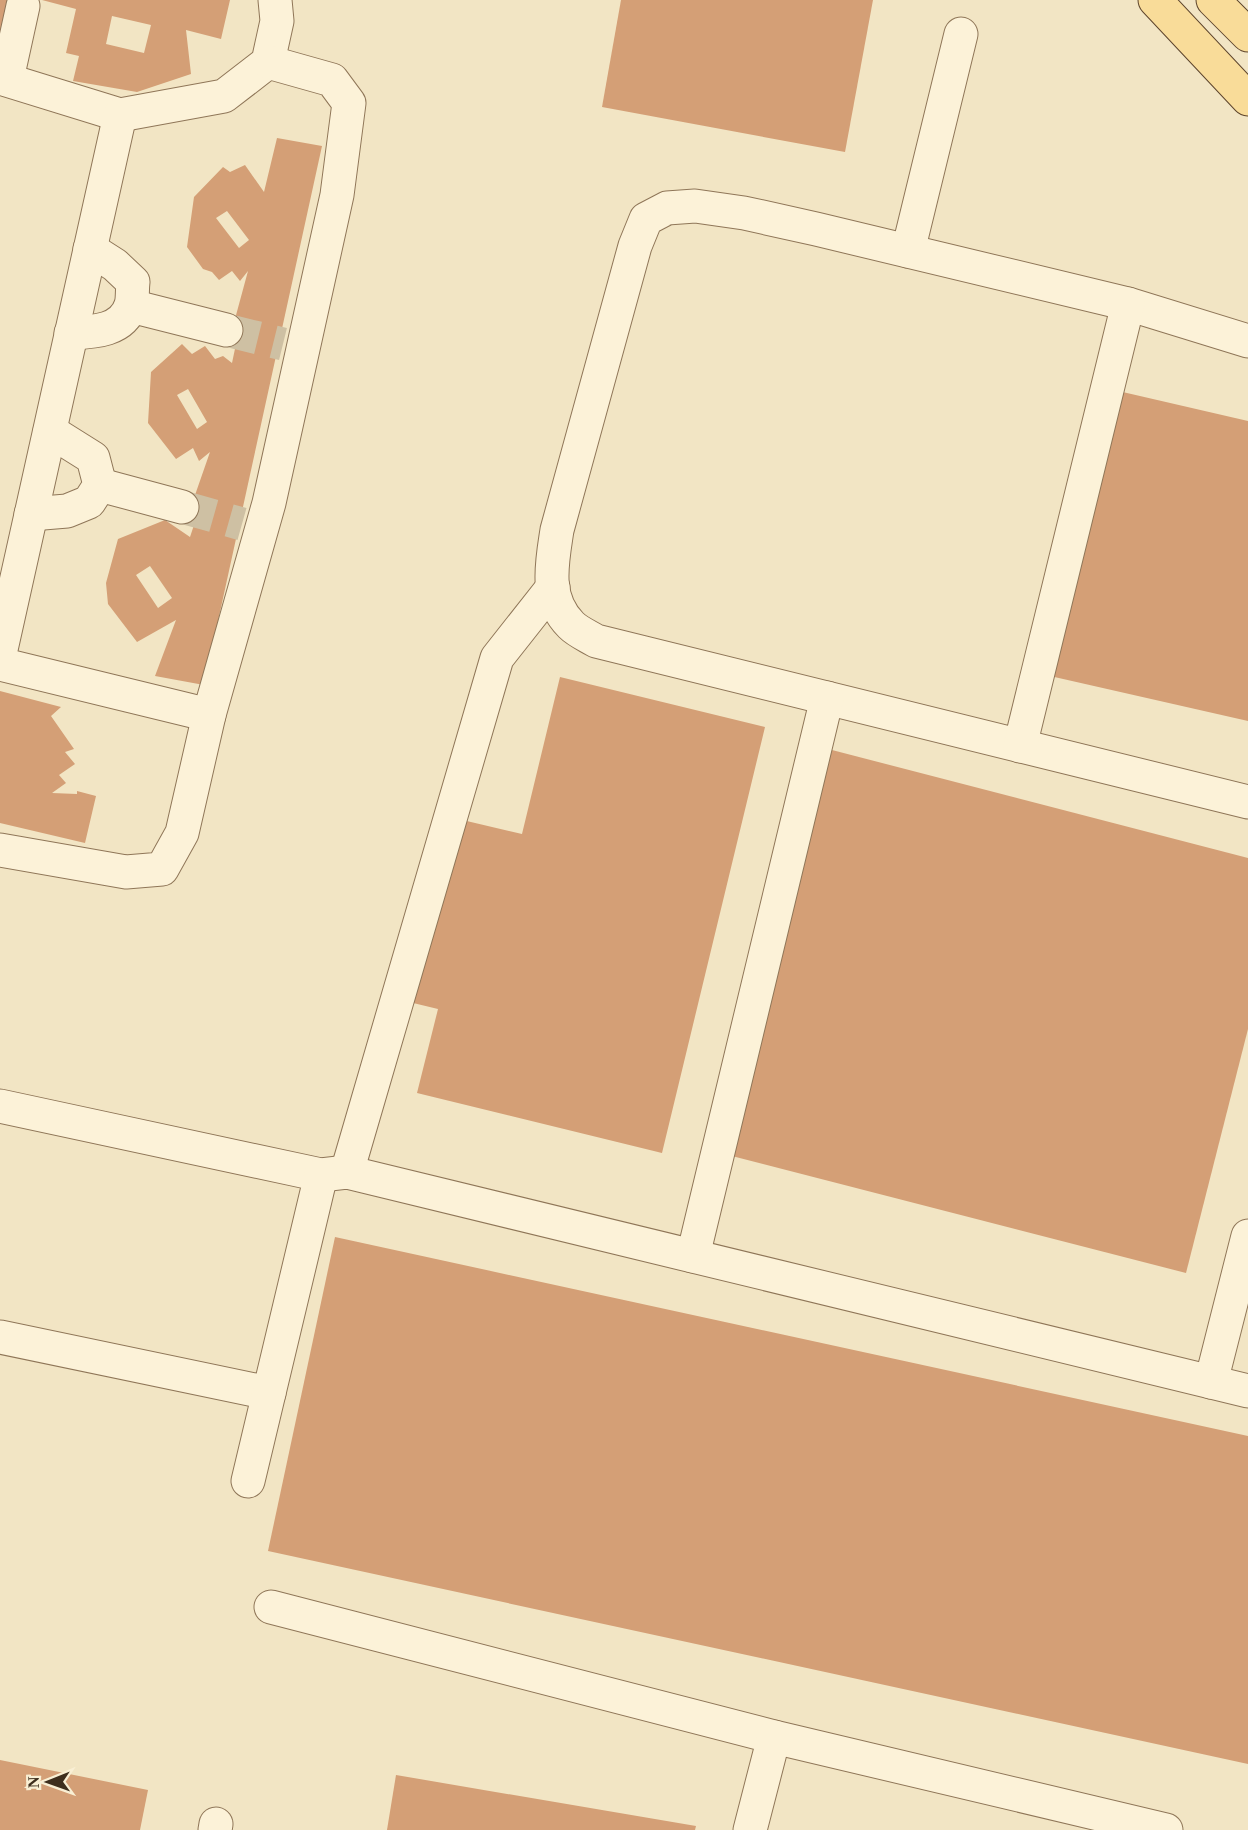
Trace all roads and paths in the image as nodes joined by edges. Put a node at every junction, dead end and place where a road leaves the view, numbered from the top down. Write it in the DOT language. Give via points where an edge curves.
graph roads {
  1 [pos="275,0"];
  2 [pos="1155,0"];
  3 [pos="1213,0"];
  4 [pos="23,6"];
  5 [pos="961,34"];
  6 [pos="1248,35"];
  7 [pos="268,62"];
  8 [pos="3,79"];
  9 [pos="1248,99"];
  10 [pos="120,115"];
  11 [pos="90,249"];
  12 [pos="908,251"];
  13 [pos="1128,304"];
  14 [pos="131,306"];
  15 [pos="226,330"];
  16 [pos="71,333"];
  17 [pos="1248,341"];
  18 [pos="50,431"];
  19 [pos="100,484"];
  20 [pos="182,507"];
  21 [pos="31,514"];
  22 [pos="553,587"];
  23 [pos="0,654"];
  24 [pos="0,664"];
  25 [pos="827,698"];
  26 [pos="208,715"];
  27 [pos="1020,746"];
  28 [pos="1248,802"];
  29 [pos="0,850"];
  30 [pos="0,1106"];
  31 [pos="334,1174"];
  32 [pos="1248,1236"];
  33 [pos="693,1256"];
  34 [pos="0,1337"];
  35 [pos="1210,1382"];
  36 [pos="1248,1391"];
  37 [pos="269,1393"];
  38 [pos="248,1481"];
  39 [pos="271,1607"];
  40 [pos="774,1737"];
  41 [pos="750,1830"];
  42 [pos="1166,1830"];
  1 -- 7 [label="street" via="277,21"];
  2 -- 9 [label="main road"];
  3 -- 6 [label="main road"];
  4 -- 8 [label="street"];
  5 -- 12 [label="street"];
  7 -- 10 [label="street" via="224,96"];
  7 -- 26 [label="street" via="332,80 350,103 337,195 293,346 269,503 251,526"];
  8 -- 10 [label="street"];
  10 -- 11 [label="street"];
  11 -- 14 [label="street" via="133,282"];
  11 -- 16 [label="street"];
  12 -- 13 [label="street"];
  12 -- 22 [label="street" via="695,206 667,208 646,219 635,246 557,530 550,572"];
  13 -- 17 [label="street"];
  13 -- 27 [label="street"];
  14 -- 15 [label="street"];
  14 -- 16 [label="street" via="121,321 102,331"];
  16 -- 18 [label="street"];
  18 -- 19 [label="street" via="93,458"];
  18 -- 21 [label="street"];
  19 -- 20 [label="street"];
  19 -- 21 [label="street" via="89,502 68,512"];
  21 -- 23 [label="street"];
  22 -- 25 [label="street" via="556,605 572,626 596,640"];
  22 -- 31 [label="street" via="497,658"];
  24 -- 26 [label="street"];
  25 -- 27 [label="street"];
  25 -- 33 [label="street"];
  26 -- 29 [label="street" via="182,833 162,869 126,872"];
  27 -- 28 [label="street"];
  30 -- 31 [label="street"];
  31 -- 33 [label="street"];
  31 -- 37 [label="street"];
  32 -- 35 [label="street"];
  33 -- 35 [label="street"];
  34 -- 37 [label="street"];
  35 -- 36 [label="street"];
  37 -- 38 [label="street"];
  39 -- 40 [label="street"];
  40 -- 41 [label="street"];
  40 -- 42 [label="street"];
}
